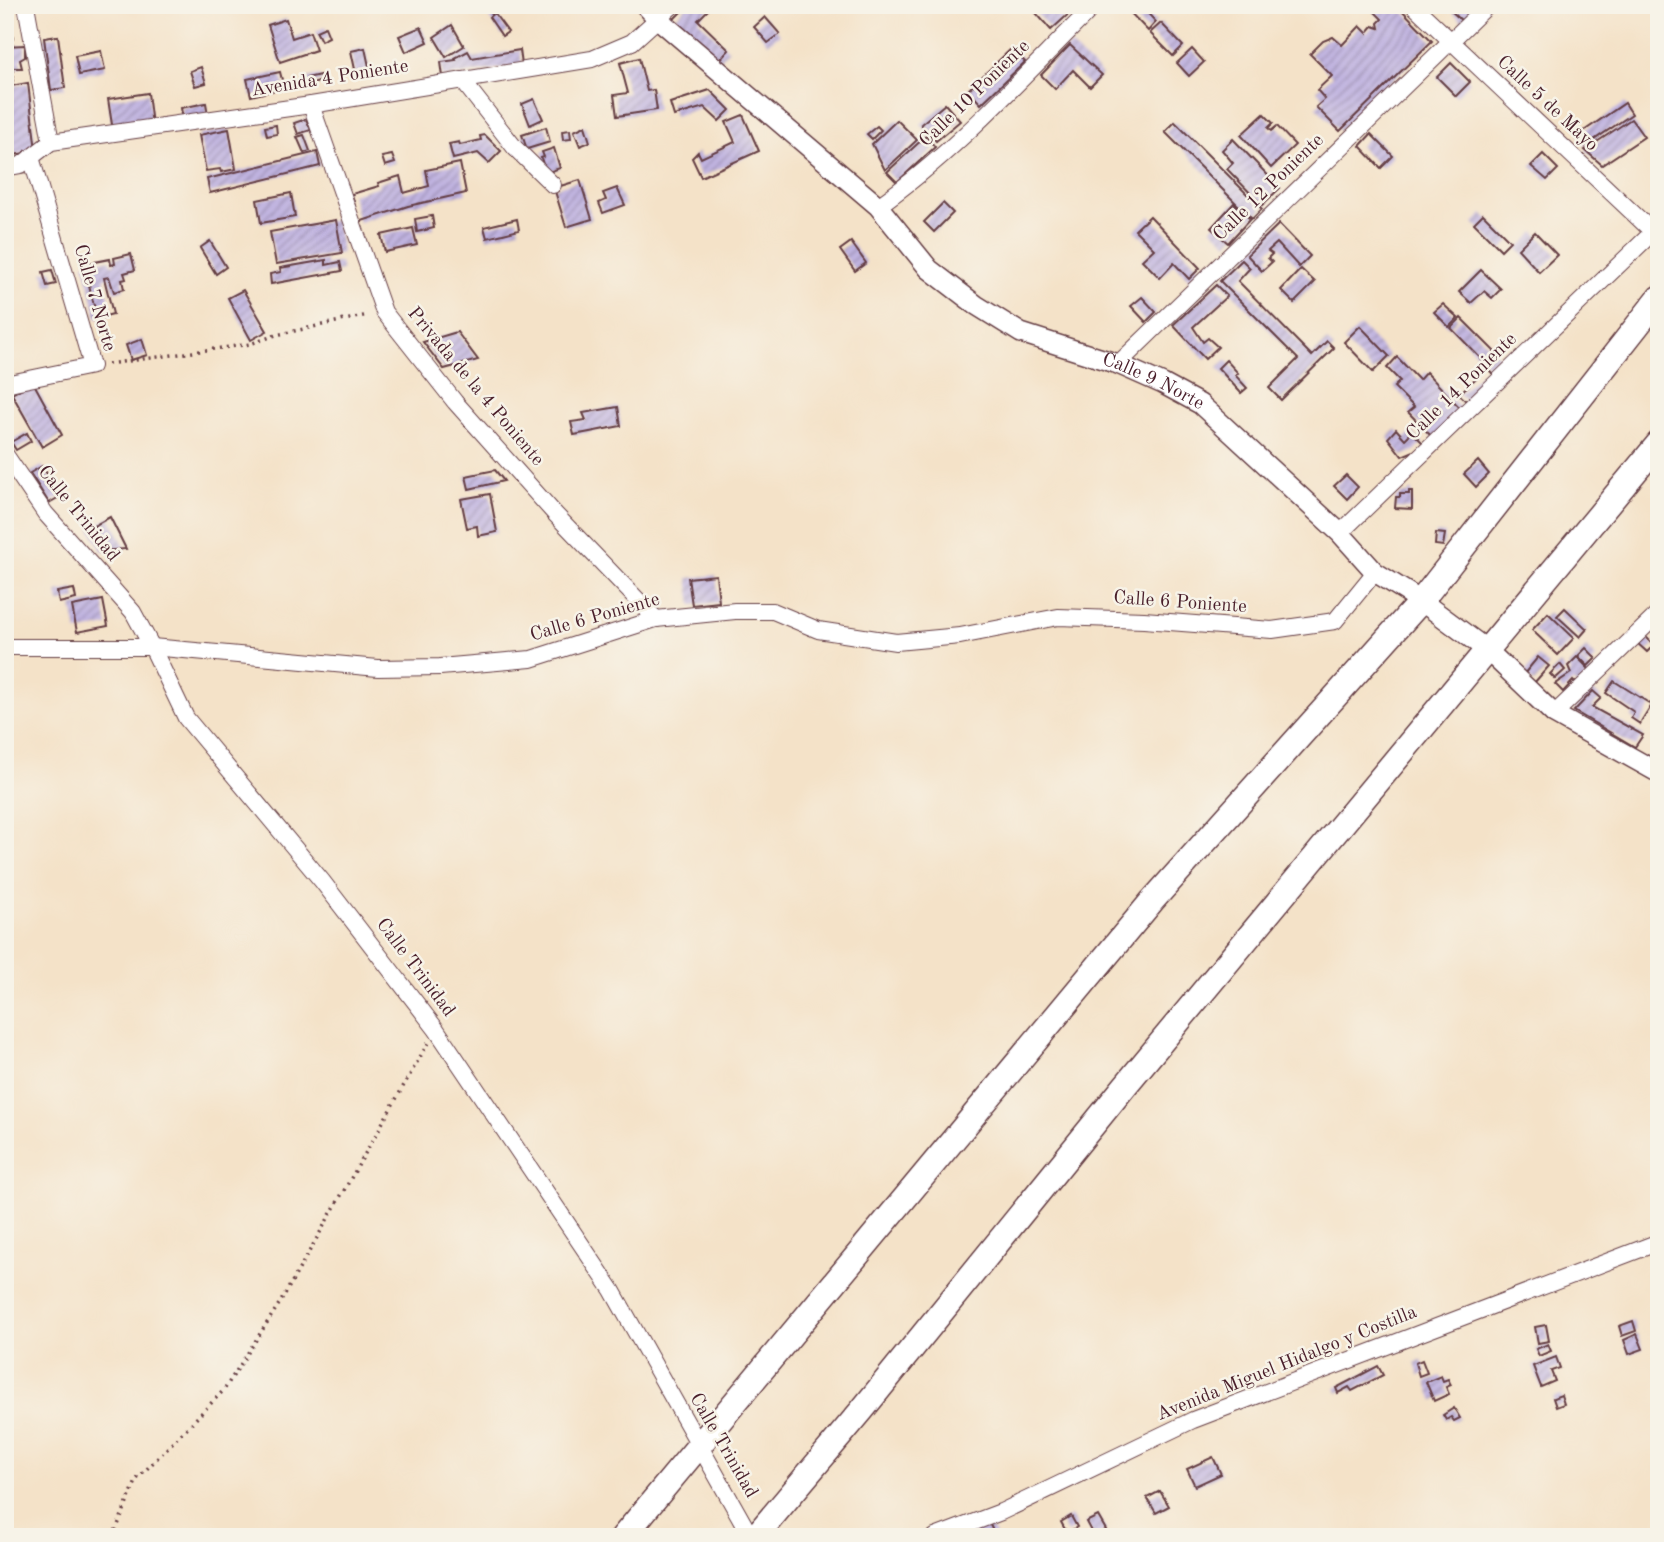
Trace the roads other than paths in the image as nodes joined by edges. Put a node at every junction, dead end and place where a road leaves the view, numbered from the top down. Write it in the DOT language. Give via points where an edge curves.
graph roads {
  1 [pos="26,5"];
  2 [pos="673,5"];
  3 [pos="1095,5"];
  4 [pos="1413,5"];
  5 [pos="1488,5"];
  6 [pos="651,12"];
  7 [pos="1450,41"];
  8 [pos="462,80"];
  9 [pos="311,104"];
  10 [pos="51,142"];
  11 [pos="31,157"];
  12 [pos="5,168"];
  13 [pos="553,185"];
  14 [pos="878,206"];
  15 [pos="1653,232"];
  16 [pos="1659,298"];
  17 [pos="1118,364"];
  18 [pos="5,384"];
  19 [pos="1659,443"];
  20 [pos="5,454"];
  21 [pos="1340,533"];
  22 [pos="1375,572"];
  23 [pos="1421,601"];
  24 [pos="1659,613"];
  25 [pos="656,619"];
  26 [pos="5,647"];
  27 [pos="152,648"];
  28 [pos="1487,650"];
  29 [pos="1554,714"];
  30 [pos="1659,773"];
  31 [pos="1659,1242"];
  32 [pos="699,1447"];
  33 [pos="623,1537"];
  34 [pos="753,1537"];
  35 [pos="935,1537"];
  1 -- 10 [label="street"];
  2 -- 6 [label="street, Avenida 4 Poniente"];
  3 -- 14 [label="street, Calle 10 Poniente" via="961,138"];
  4 -- 7 [label="street, Calle 5 de Mayo"];
  5 -- 7 [label="street, Calle 12 Poniente"];
  6 -- 8 [label="street, Avenida 4 Poniente" via="632,42 592,59"];
  6 -- 14 [label="street, Calle 9 Norte"];
  7 -- 15 [label="street, Calle 5 de Mayo"];
  7 -- 17 [label="street, Calle 12 Poniente"];
  8 -- 9 [label="street, Avenida 4 Poniente"];
  8 -- 13 [label="street" via="515,148"];
  9 -- 10 [label="street, Avenida 4 Poniente"];
  9 -- 25 [label="street, Privada de la 4 Poniente" via="384,312 464,412"];
  10 -- 11 [label="street, Avenida 4 Poniente"];
  11 -- 12 [label="street, Avenida 4 Poniente"];
  11 -- 18 [label="street, Calle 7 Norte" via="92,366"];
  14 -- 17 [label="street, Calle 9 Norte" via="929,269 976,304 1021,333"];
  15 -- 21 [label="street, Calle 14 Poniente"];
  16 -- 23 [label="highway"];
  17 -- 21 [label="street, Calle 9 Norte" via="1199,404"];
  19 -- 28 [label="highway"];
  20 -- 27 [label="street, Calle Trinidad" via="45,513 132,612"];
  21 -- 22 [label="street, Calle 9 Norte"];
  22 -- 23 [label="street, Calle 9 Norte"];
  22 -- 25 [label="street, Calle 6 Poniente" via="1335,621 1272,631 1058,617 960,636 896,642 818,631 773,611"];
  23 -- 28 [label="street, Calle 9 Norte"];
  23 -- 32 [label="highway" via="1152,901"];
  24 -- 29 [label="street"];
  25 -- 27 [label="street, Calle 6 Poniente" via="531,659 440,667 378,667"];
  26 -- 27 [label="street, Calle 6 Poniente"];
  27 -- 32 [label="street, Calle Trinidad" via="186,718 322,881 436,1029 611,1290"];
  28 -- 29 [label="street, Calle 9 Norte"];
  28 -- 34 [label="highway"];
  29 -- 30 [label="street, Calle 9 Norte"];
  31 -- 35 [label="street, Avenida Miguel Hidalgo y Costilla" via="1193,1420 1000,1513"];
  32 -- 33 [label="highway"];
  32 -- 34 [label="street, Calle Trinidad"];
}
